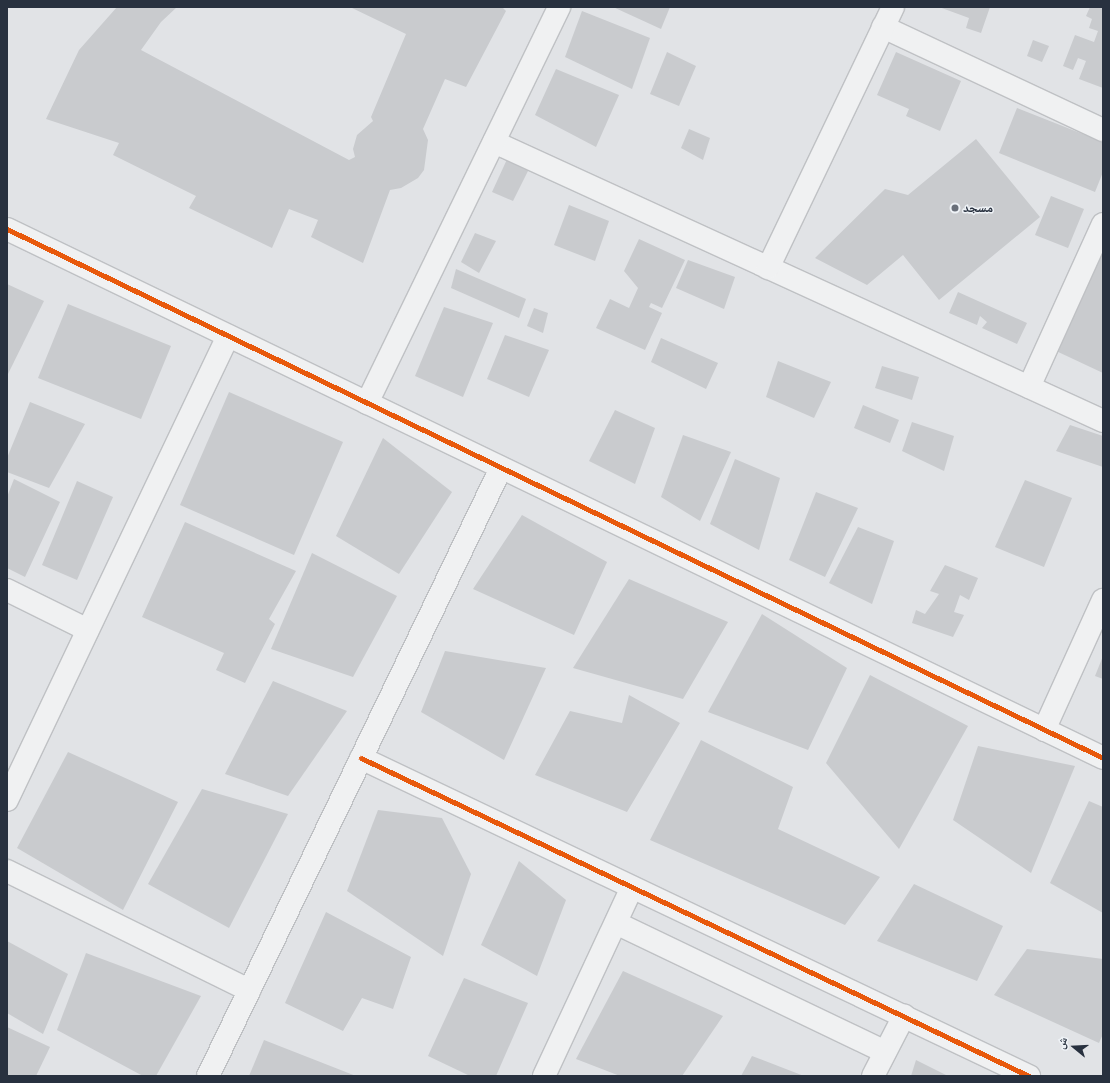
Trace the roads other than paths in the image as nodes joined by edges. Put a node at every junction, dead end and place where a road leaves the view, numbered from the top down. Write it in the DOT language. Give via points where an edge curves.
graph roads {
  1 [pos="559,7"];
  2 [pos="893,7"];
  3 [pos="883,27"];
  4 [pos="1103,130"];
  5 [pos="494,142"];
  6 [pos="1103,224"];
  7 [pos="7,230"];
  8 [pos="768,268"];
  9 [pos="228,336"];
  10 [pos="1029,387"];
  11 [pos="367,403"];
  12 [pos="1103,421"];
  13 [pos="501,468"];
  14 [pos="7,590"];
  15 [pos="1103,600"];
  16 [pos="88,630"];
  17 [pos="1044,730"];
  18 [pos="361,758"];
  19 [pos="1103,758"];
  20 [pos="7,800"];
  21 [pos="7,871"];
  22 [pos="632,887"];
  23 [pos="616,923"];
  24 [pos="249,990"];
  25 [pos="904,1016"];
  26 [pos="884,1052"];
  27 [pos="208,1076"];
  28 [pos="544,1076"];
  29 [pos="873,1076"];
  30 [pos="1029,1076"];
  1 -- 5 [label="street"];
  2 -- 3 [label="street"];
  3 -- 4 [label="street"];
  3 -- 8 [label="street"];
  5 -- 8 [label="street"];
  5 -- 11 [label="street"];
  6 -- 10 [label="street"];
  7 -- 9 [label="street"];
  8 -- 10 [label="street"];
  9 -- 11 [label="street"];
  9 -- 16 [label="street"];
  10 -- 12 [label="street"];
  11 -- 13 [label="street"];
  13 -- 17 [label="street"];
  13 -- 18 [label="street"];
  14 -- 16 [label="street"];
  15 -- 17 [label="street"];
  16 -- 20 [label="street"];
  17 -- 19 [label="street"];
  18 -- 22 [label="street"];
  18 -- 24 [label="street"];
  21 -- 24 [label="street"];
  22 -- 23 [label="street"];
  22 -- 25 [label="street"];
  23 -- 26 [label="street"];
  23 -- 28 [label="street"];
  24 -- 27 [label="street"];
  25 -- 26 [label="street"];
  25 -- 30 [label="street"];
  26 -- 29 [label="street"];
}
